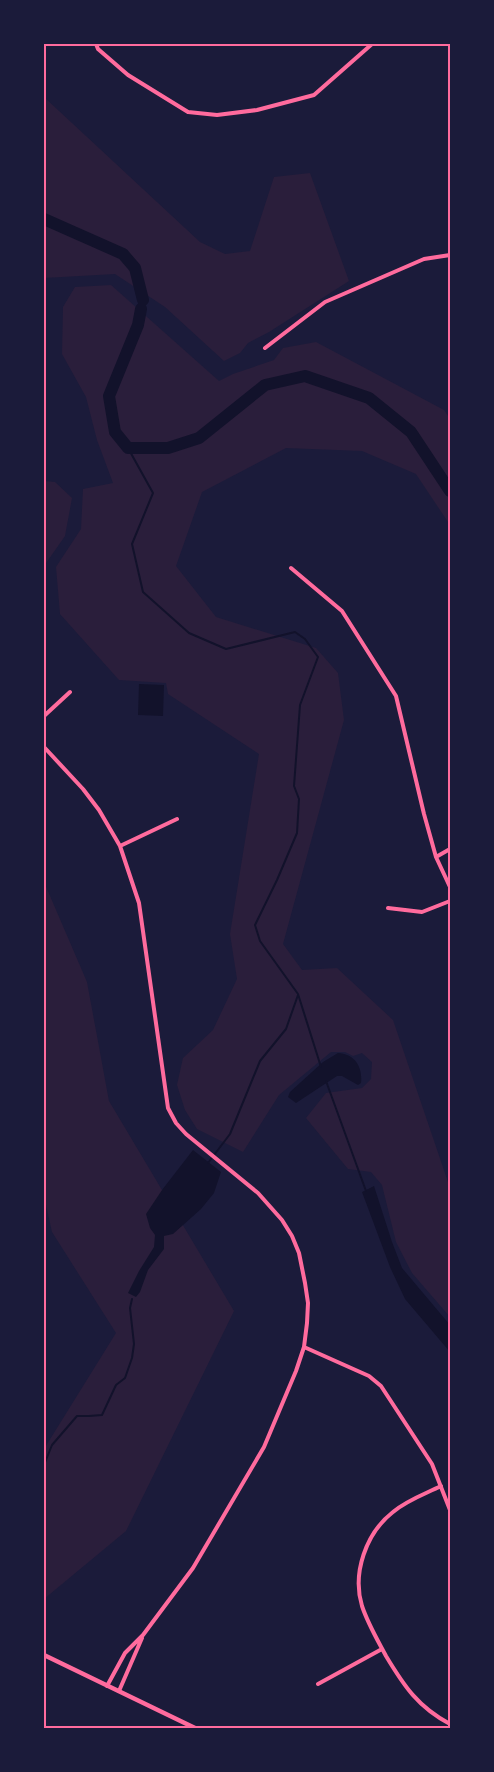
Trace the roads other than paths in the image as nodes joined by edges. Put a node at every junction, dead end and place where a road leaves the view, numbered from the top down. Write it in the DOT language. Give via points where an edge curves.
graph roads {
  1 [pos="96,44"];
  2 [pos="372,44"];
  3 [pos="450,255"];
  4 [pos="265,348"];
  5 [pos="291,567"];
  6 [pos="70,692"];
  7 [pos="44,716"];
  8 [pos="44,747"];
  9 [pos="177,819"];
  10 [pos="120,846"];
  11 [pos="450,849"];
  12 [pos="436,856"];
  13 [pos="450,886"];
  14 [pos="450,901"];
  15 [pos="388,908"];
  16 [pos="304,1347"];
  17 [pos="441,1486"];
  18 [pos="450,1510"];
  19 [pos="143,1635"];
  20 [pos="382,1649"];
  21 [pos="44,1655"];
  22 [pos="318,1684"];
  23 [pos="107,1686"];
  24 [pos="118,1691"];
  25 [pos="450,1724"];
  26 [pos="195,1728"];
  1 -- 2 [label="street" via="128,75 188,112 216,115 257,110 314,95"];
  3 -- 4 [label="street" via="424,259 325,302"];
  5 -- 12 [label="street" via="342,611 396,696"];
  6 -- 7 [label="street"];
  8 -- 10 [label="street" via="83,789"];
  9 -- 10 [label="street"];
  10 -- 16 [label="street" via="139,903 168,1108 186,1134 258,1193 292,1236 306,1283"];
  11 -- 12 [label="street"];
  12 -- 13 [label="street"];
  14 -- 15 [label="street" via="422,912"];
  16 -- 17 [label="street" via="369,1376 381,1386 432,1464"];
  16 -- 19 [label="street" via="264,1447 193,1568"];
  17 -- 18 [label="street"];
  17 -- 20 [label="street" via="411,1500 381,1522 362,1558 361,1604"];
  19 -- 23 [label="street" via="125,1653"];
  19 -- 24 [label="street"];
  20 -- 22 [label="street"];
  20 -- 25 [label="street" via="410,1694"];
  21 -- 23 [label="street"];
  23 -- 24 [label="street"];
  24 -- 26 [label="street"];
}
